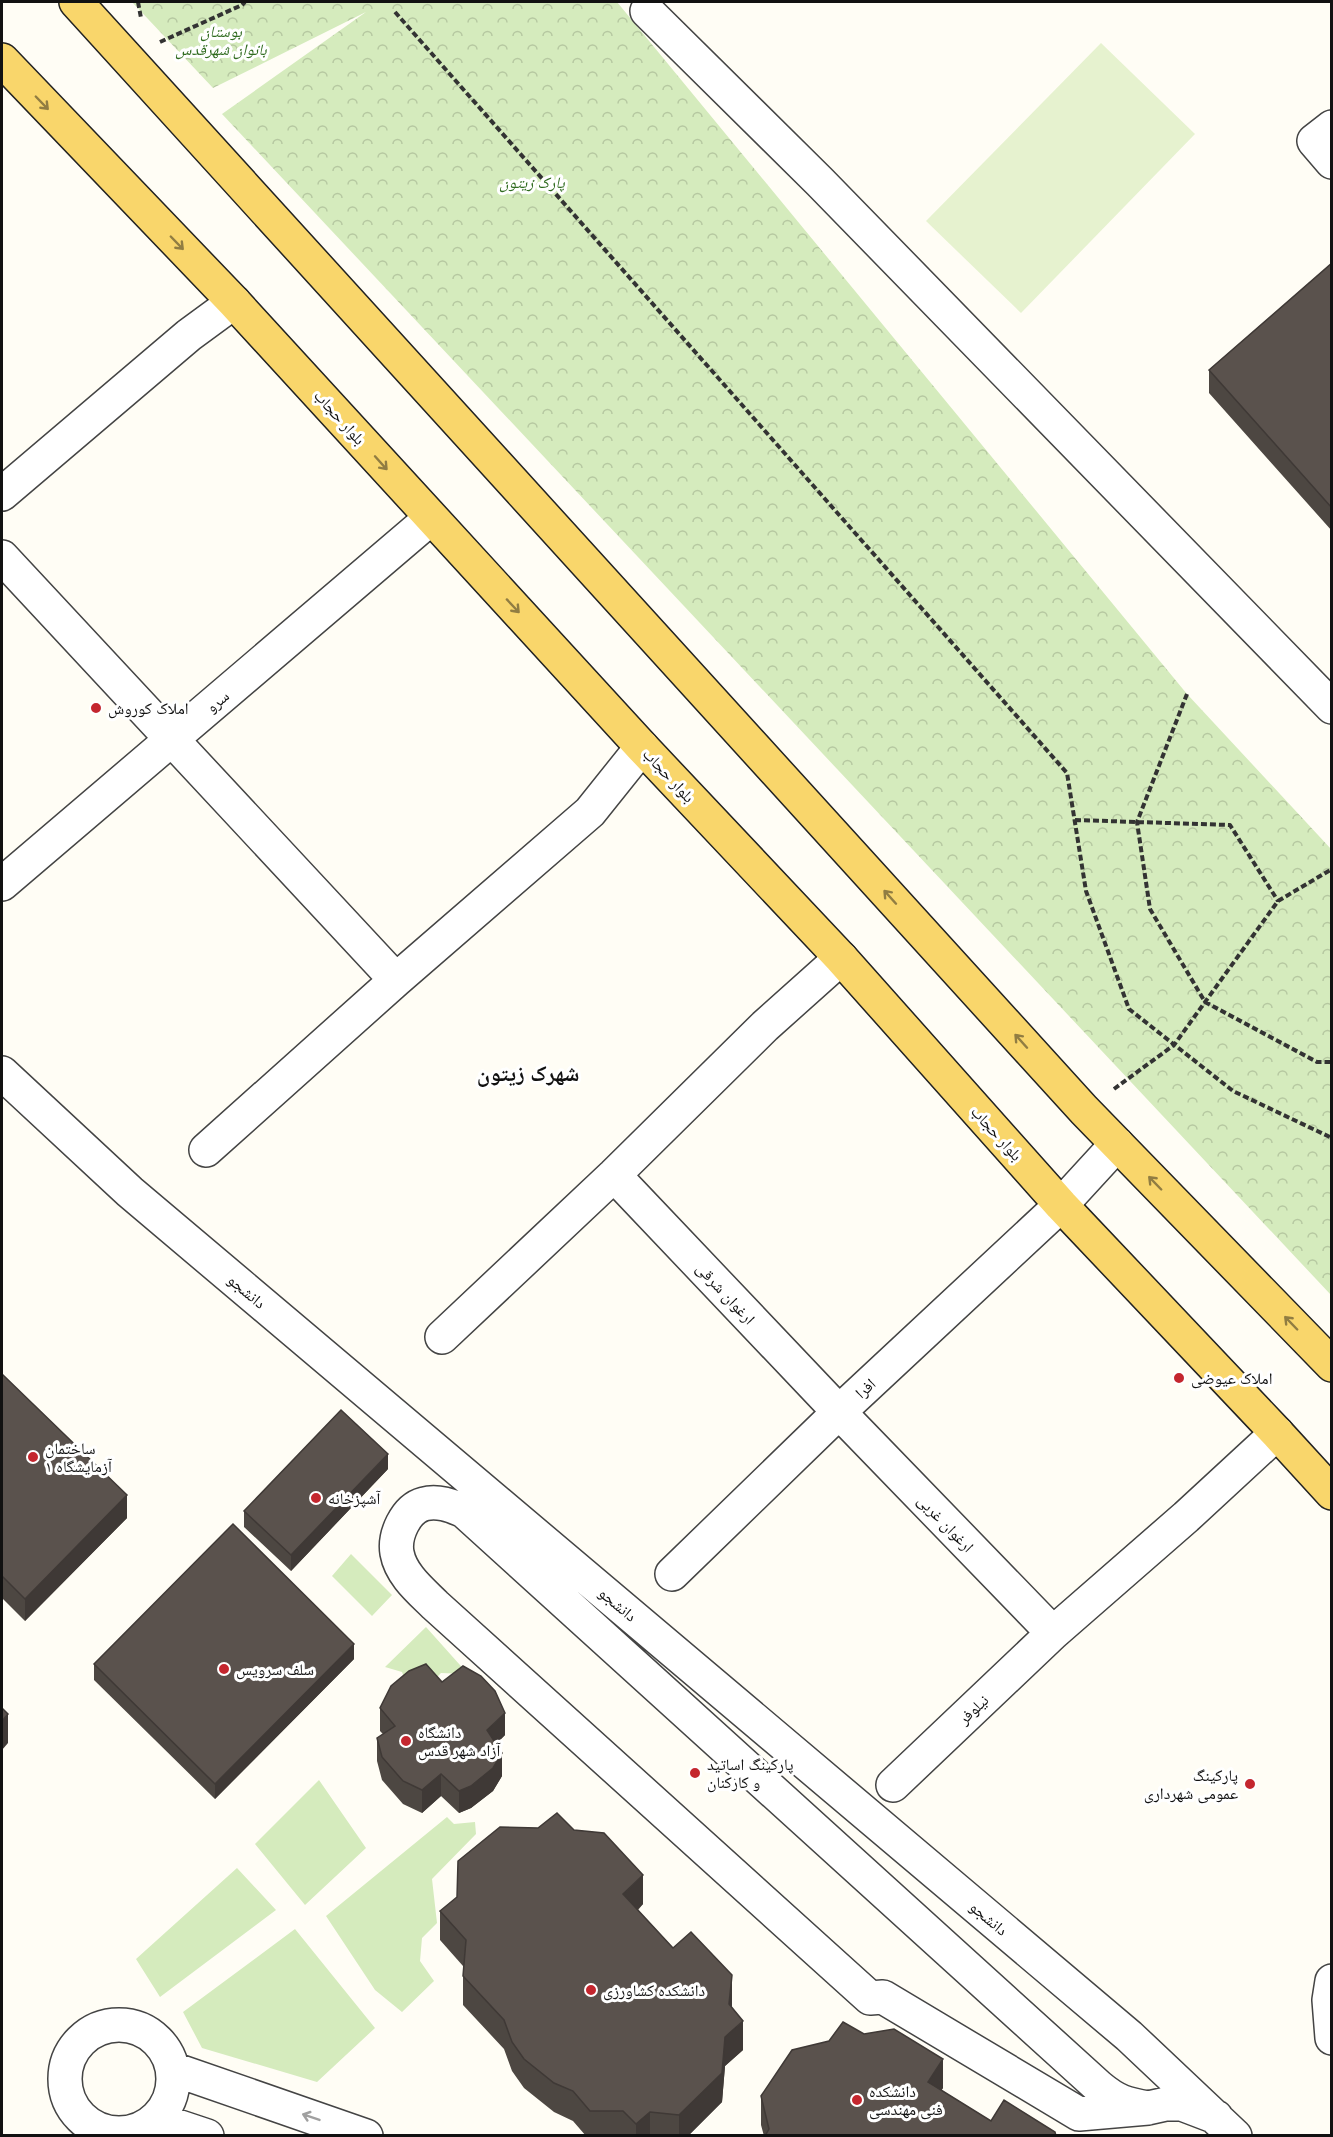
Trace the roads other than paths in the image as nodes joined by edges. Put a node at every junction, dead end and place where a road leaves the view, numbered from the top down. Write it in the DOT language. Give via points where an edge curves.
graph roads {
  1 [pos="76,2"];
  2 [pos="647,11"];
  3 [pos="7,76"];
  4 [pos="1332,127"];
  5 [pos="1332,162"];
  6 [pos="234,302"];
  7 [pos="2,494"];
  8 [pos="432,518"];
  9 [pos="2,557"];
  10 [pos="1332,707"];
  11 [pos="171,740"];
  12 [pos="642,747"];
  13 [pos="2,884"];
  14 [pos="841,958"];
  15 [pos="396,980"];
  16 [pos="2,1073"];
  17 [pos="1117,1144"];
  18 [pos="206,1150"];
  19 [pos="614,1174"];
  20 [pos="1061,1204"];
  21 [pos="442,1337"];
  22 [pos="1332,1365"];
  23 [pos="839,1412"];
  24 [pos="1277,1433"];
  25 [pos="1332,1494"];
  26 [pos="672,1575"];
  27 [pos="1053,1633"];
  28 [pos="893,1785"];
  29 [pos="1332,1981"];
  30 [pos="1332,2038"];
  31 [pos="173,2069"];
  32 [pos="1148,2108"];
  33 [pos="156,2120"];
  34 [pos="1225,2126"];
  35 [pos="207,2136"];
  36 [pos="366,2136"];
  17 -- 1 [label="main road, one-way"];
  2 -- 10 [label="street" via="820,182"];
  3 -- 6 [label="main road, بلوار حجاب, one-way"];
  4 -- 5 [label="street" via="1314,141"];
  6 -- 7 [label="street" via="189,335"];
  6 -- 8 [label="main road, بلوار حجاب, one-way"];
  8 -- 11 [label="street, سرو"];
  8 -- 12 [label="main road, بلوار حجاب, one-way"];
  9 -- 11 [label="street"];
  11 -- 13 [label="street, سرو"];
  11 -- 15 [label="street"];
  12 -- 14 [label="main road, بلوار حجاب"];
  12 -- 15 [label="street" via="590,812"];
  14 -- 19 [label="street" via="765,1026"];
  14 -- 20 [label="main road, بلوار حجاب"];
  15 -- 18 [label="street"];
  16 -- 34 [label="street, دانشجو" via="130,1192 1120,2029"];
  17 -- 20 [label="street, افرا"];
  22 -- 17 [label="main road, one-way"];
  19 -- 21 [label="street"];
  19 -- 23 [label="street, ارغوان شرقی"];
  20 -- 23 [label="street, افرا"];
  20 -- 24 [label="main road, بلوار حجاب"];
  23 -- 26 [label="street, افرا"];
  23 -- 27 [label="street, ارغوان غربی"];
  24 -- 25 [label="main road, بلوار حجاب"];
  24 -- 27 [label="street, نیلوفر"];
  27 -- 28 [label="street, نیلوفر"];
  29 -- 30 [label="street"];
  31 -- 33 [label="street" via="167,2105"];
  31 -- 33 [label="street" via="155,2038 123,2024 88,2033 66,2061 63,2079 67,2097 88,2124 105,2132 123,2134"];
  36 -- 31 [label="street, one-way"];
  32 -- 32 [label="street" via="1112,2098 465,1511 446,1503 423,1504 409,1515 398,1533 397,1554 409,1578 444,1614 870,1998 883,1997 1078,2114"];
  32 -- 34 [label="street" via="1182,2104"];
  33 -- 35 [label="street"];
}
